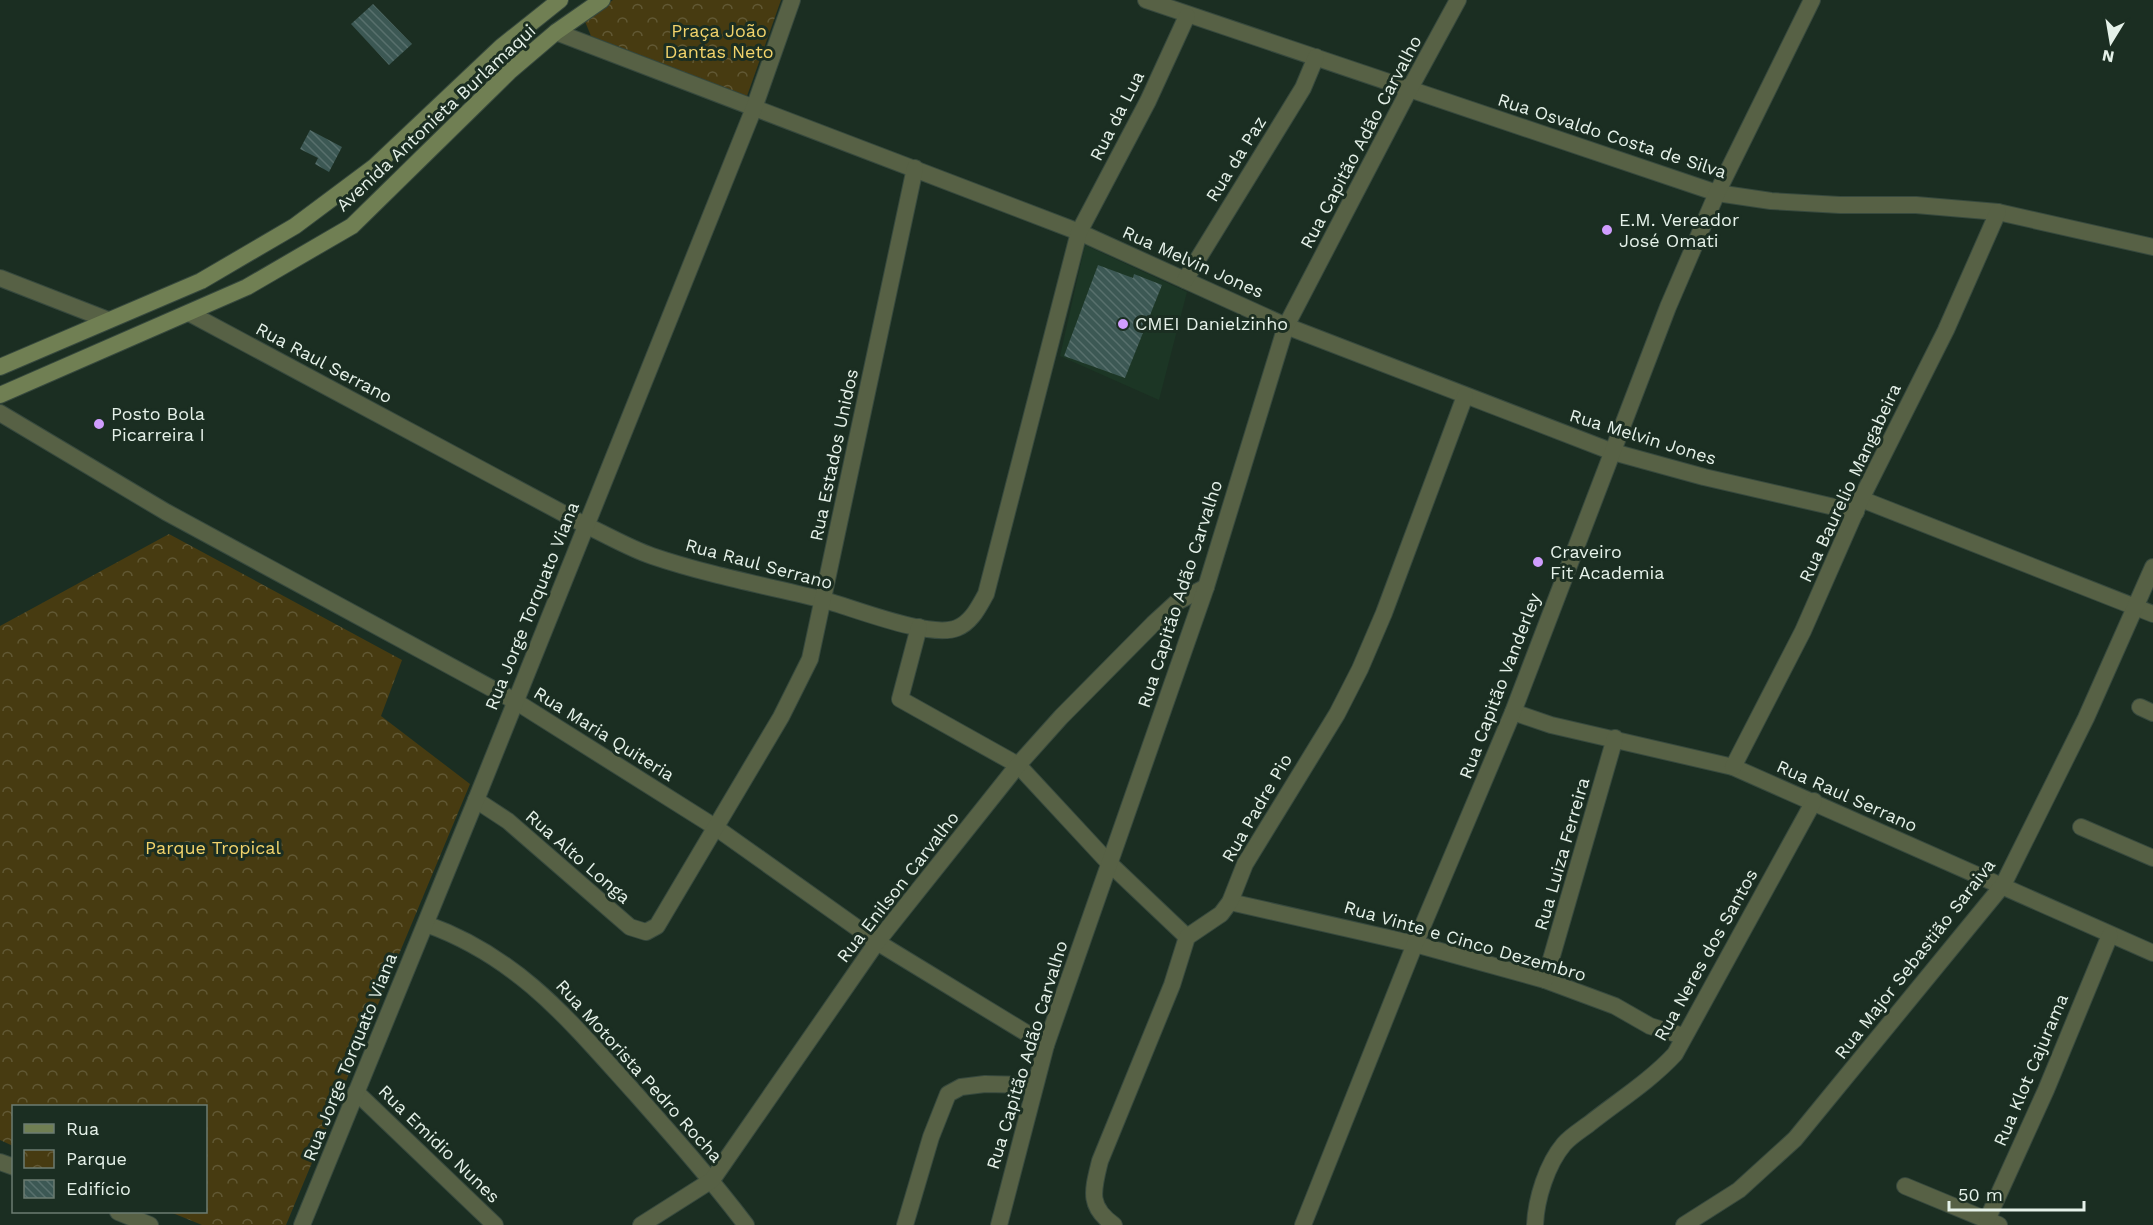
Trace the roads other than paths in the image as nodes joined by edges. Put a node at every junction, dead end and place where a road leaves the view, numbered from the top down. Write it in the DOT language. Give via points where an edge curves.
graph roads {
  1 [pos="560,0"];
  2 [pos="602,0"];
  3 [pos="792,0"];
  4 [pos="1146,0"];
  5 [pos="1458,0"];
  6 [pos="1812,0"];
  7 [pos="1187,16"];
  8 [pos="556,32"];
  9 [pos="1316,57"];
  10 [pos="1408,90"];
  11 [pos="754,108"];
  12 [pos="433,112"];
  13 [pos="450,129"];
  14 [pos="397,146"];
  15 [pos="414,166"];
  16 [pos="915,168"];
  17 [pos="1717,193"];
  18 [pos="1998,212"];
  19 [pos="1079,232"];
  20 [pos="2153,247"];
  21 [pos="0,278"];
  22 [pos="1185,280"];
  23 [pos="189,313"];
  24 [pos="108,320"];
  25 [pos="1286,326"];
  26 [pos="3,366"];
  27 [pos="18,387"];
  28 [pos="0,395"];
  29 [pos="1465,396"];
  30 [pos="0,412"];
  31 [pos="1612,452"];
  32 [pos="1858,506"];
  33 [pos="585,525"];
  34 [pos="2153,567"];
  35 [pos="1206,587"];
  36 [pos="824,600"];
  37 [pos="2137,608"];
  38 [pos="2153,614"];
  39 [pos="919,627"];
  40 [pos="515,701"];
  41 [pos="1513,712"];
  42 [pos="1615,738"];
  43 [pos="1018,765"];
  44 [pos="1733,767"];
  45 [pos="476,800"];
  46 [pos="1814,801"];
  47 [pos="716,827"];
  48 [pos="2081,827"];
  49 [pos="2153,858"];
  50 [pos="1108,862"];
  51 [pos="2003,885"];
  52 [pos="1230,902"];
  53 [pos="426,924"];
  54 [pos="657,926"];
  55 [pos="2110,935"];
  56 [pos="1187,937"];
  57 [pos="877,942"];
  58 [pos="1415,944"];
  59 [pos="2153,952"];
  60 [pos="1545,980"];
  61 [pos="1683,1036"];
  62 [pos="1046,1045"];
  63 [pos="1035,1085"];
  64 [pos="356,1092"];
  65 [pos="712,1180"];
  66 [pos="1905,1186"];
  67 [pos="120,1213"];
  68 [pos="1993,1223"];
  69 [pos="150,1225"];
  70 [pos="302,1225"];
  71 [pos="495,1225"];
  72 [pos="641,1225"];
  73 [pos="747,1225"];
  74 [pos="906,1225"];
  75 [pos="999,1225"];
  76 [pos="1114,1225"];
  77 [pos="1303,1225"];
  78 [pos="1535,1225"];
  79 [pos="1684,1225"];
  1 -- 12 [label="main road, Avenida Antonieta Burlamaqui" via="501,47"];
  2 -- 8 [label="main road, Avenida Antonieta Burlamaqui"];
  3 -- 11 [label="street, Rua Jorge Torquato Viana"];
  4 -- 7 [label="street, Rua Osvaldo Costa de Silva"];
  5 -- 10 [label="street, Rua Capitão Adão Carvalho"];
  6 -- 17 [label="street, Rua Capitão Vanderley"];
  7 -- 9 [label="street, Rua Osvaldo Costa de Silva"];
  7 -- 19 [label="street, Rua da Lua" via="1148,101"];
  8 -- 11 [label="street, Rua Melvin Jones"];
  8 -- 13 [label="main road, Avenida Antonieta Burlamaqui"];
  9 -- 10 [label="street, Rua Osvaldo Costa de Silva"];
  9 -- 22 [label="street, Rua da Paz" via="1303,88"];
  10 -- 17 [label="street, Rua Osvaldo Costa de Silva"];
  10 -- 25 [label="street, Rua Capitão Adão Carvalho"];
  11 -- 16 [label="street, Rua Melvin Jones"];
  11 -- 33 [label="street, Rua Jorge Torquato Viana"];
  12 -- 13 [label="main road"];
  12 -- 14 [label="main road, Avenida Antonieta Burlamaqui"];
  13 -- 15 [label="main road, Avenida Antonieta Burlamaqui"];
  14 -- 15 [label="main road"];
  14 -- 24 [label="main road, Avenida Antonieta Burlamaqui" via="326,204 249,255 201,281"];
  15 -- 23 [label="main road, Avenida Antonieta Burlamaqui" via="352,226 302,258"];
  16 -- 19 [label="street, Rua Melvin Jones"];
  16 -- 36 [label="street, Rua Estados Unidos"];
  17 -- 18 [label="street, Rua Osvaldo Costa de Silva" via="1771,201 1916,205"];
  17 -- 31 [label="street, Rua Capitão Vanderley"];
  18 -- 20 [label="street, Rua Osvaldo Costa de Silva"];
  18 -- 32 [label="street, Rua Baurelio Mangabeira" via="1946,330"];
  19 -- 22 [label="street, Rua Melvin Jones"];
  19 -- 39 [label="street, Rua Raul Serrano" via="986,594 973,617 957,628"];
  21 -- 24 [label="street"];
  22 -- 25 [label="street, Rua Melvin Jones"];
  23 -- 27 [label="main road, Avenida Antonieta Burlamaqui"];
  23 -- 33 [label="street, Rua Raul Serrano"];
  24 -- 26 [label="main road, Avenida Antonieta Burlamaqui"];
  25 -- 29 [label="street, Rua Melvin Jones"];
  25 -- 35 [label="street, Rua Capitão Adão Carvalho"];
  26 -- 27 [label="main road"];
  27 -- 28 [label="main road, Avenida Antonieta Burlamaqui"];
  29 -- 31 [label="street, Rua Melvin Jones"];
  29 -- 52 [label="street, Rua Padre Pio" via="1360,669 1337,714 1245,864"];
  30 -- 40 [label="street, Rua Maria Quiteria" via="166,512"];
  31 -- 32 [label="street, Rua Melvin Jones" via="1704,477"];
  31 -- 41 [label="street, Rua Capitão Vanderley"];
  32 -- 37 [label="street, Rua Melvin Jones"];
  32 -- 44 [label="street, Rua Baurelio Mangabeira" via="1803,630"];
  33 -- 36 [label="street, Rua Raul Serrano" via="650,555 765,588"];
  33 -- 40 [label="street, Rua Jorge Torquato Viana"];
  34 -- 37 [label="street, Rua Major Sebastião Saraiva"];
  35 -- 43 [label="street, Rua Enilson Carvalho" via="1177,602 1153,624"];
  35 -- 50 [label="street, Rua Capitão Adão Carvalho"];
  36 -- 39 [label="street, Rua Raul Serrano"];
  36 -- 47 [label="street, Rua Estados Unidos" via="810,660"];
  37 -- 38 [label="street, Rua Melvin Jones"];
  37 -- 51 [label="street, Rua Major Sebastião Saraiva"];
  39 -- 43 [label="street" via="900,699"];
  40 -- 45 [label="street, Rua Jorge Torquato Viana"];
  40 -- 47 [label="street, Rua Maria Quiteria"];
  41 -- 42 [label="street, Rua Raul Serrano" via="1551,725"];
  41 -- 58 [label="street, Rua Capitão Vanderley"];
  42 -- 44 [label="street, Rua Raul Serrano"];
  42 -- 60 [label="street, Rua Luiza Ferreira"];
  43 -- 50 [label="street"];
  43 -- 57 [label="street, Rua Enilson Carvalho"];
  44 -- 46 [label="street, Rua Raul Serrano"];
  45 -- 53 [label="street, Rua Jorge Torquato Viana"];
  45 -- 54 [label="street, Rua Alto Longa" via="508,821 630,927 646,932"];
  46 -- 51 [label="street, Rua Raul Serrano"];
  46 -- 61 [label="street, Rua Neres dos Santos"];
  47 -- 54 [label="street, Rua Estados Unidos"];
  47 -- 57 [label="street, Rua Maria Quiteria"];
  48 -- 49 [label="street"];
  50 -- 56 [label="street"];
  50 -- 62 [label="street, Rua Capitão Adão Carvalho"];
  51 -- 55 [label="street, Rua Raul Serrano"];
  51 -- 79 [label="street, Rua Major Sebastião Saraiva" via="1795,1139 1739,1190"];
  52 -- 56 [label="street, Rua Padre Pio" via="1221,914"];
  52 -- 58 [label="street, Rua Vinte e Cinco Dezembro"];
  53 -- 64 [label="street, Rua Jorge Torquato Viana"];
  53 -- 65 [label="street, Rua Motorista Pedro Rocha" via="505,964 543,993"];
  55 -- 59 [label="street, Rua Raul Serrano"];
  55 -- 68 [label="street, Rua Klot Cajurama"];
  56 -- 76 [label="street" via="1172,985 1098,1171 1093,1197 1099,1213"];
  57 -- 62 [label="street, Rua Maria Quiteria"];
  57 -- 65 [label="street, Rua Enilson Carvalho"];
  58 -- 60 [label="street, Rua Vinte e Cinco Dezembro"];
  58 -- 77 [label="street, Rua Capitão Vanderley"];
  60 -- 61 [label="street, Rua Vinte e Cinco Dezembro" via="1615,1006 1650,1026"];
  61 -- 78 [label="street, Rua Neres dos Santos" via="1675,1054 1649,1080 1565,1143 1545,1180"];
  62 -- 63 [label="street, Rua Capitão Adão Carvalho"];
  63 -- 74 [label="street" via="985,1084 961,1087 948,1094 931,1137"];
  63 -- 75 [label="street, Rua Capitão Adão Carvalho"];
  64 -- 70 [label="street, Rua Jorge Torquato Viana"];
  64 -- 71 [label="street, Rua Emidio Nunes"];
  65 -- 72 [label="street, Rua Enilson Carvalho"];
  65 -- 73 [label="street, Rua Motorista Pedro Rocha"];
  66 -- 68 [label="street"];
  67 -- 69 [label="street"];
}
